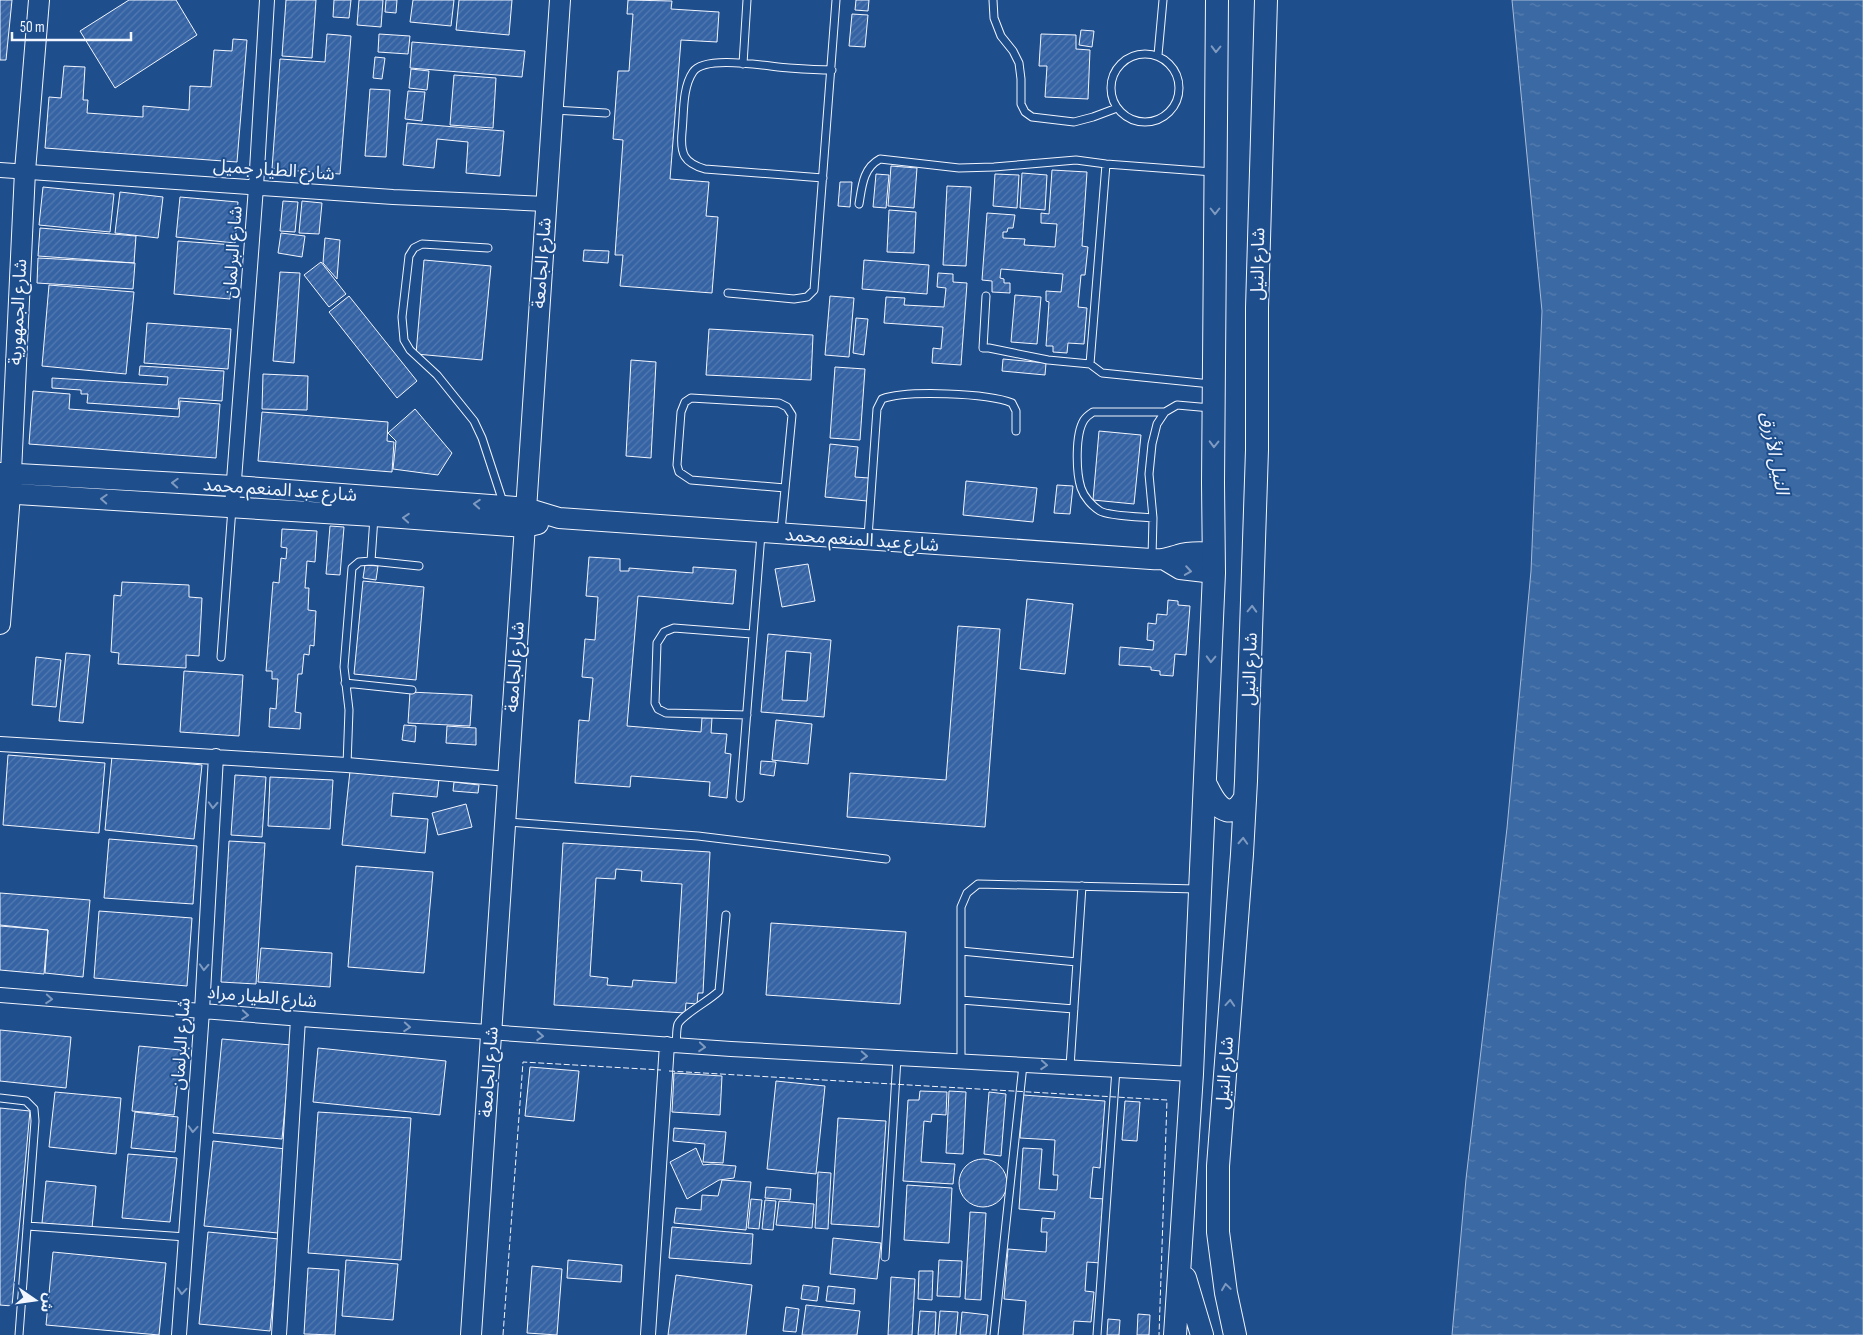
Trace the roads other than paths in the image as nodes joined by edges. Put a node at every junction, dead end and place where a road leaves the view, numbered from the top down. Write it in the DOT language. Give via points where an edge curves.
graph roads {
  1 [pos="39,0"];
  2 [pos="267,0"];
  3 [pos="560,0"];
  4 [pos="747,0"];
  5 [pos="836,0"];
  6 [pos="993,0"];
  7 [pos="1163,0"];
  8 [pos="1217,0"];
  9 [pos="1266,0"];
  10 [pos="1158,55"];
  11 [pos="743,64"];
  12 [pos="832,70"];
  13 [pos="1117,108"];
  14 [pos="552,109"];
  15 [pos="606,113"];
  16 [pos="1106,164"];
  17 [pos="0,170"];
  18 [pos="25,171"];
  19 [pos="1216,173"];
  20 [pos="823,178"];
  21 [pos="256,187"];
  22 [pos="546,204"];
  23 [pos="859,204"];
  24 [pos="488,248"];
  25 [pos="728,293"];
  26 [pos="986,296"];
  27 [pos="1090,364"];
  28 [pos="1215,384"];
  29 [pos="1214,408"];
  30 [pos="1165,412"];
  31 [pos="1016,431"];
  32 [pos="5,473"];
  33 [pos="234,486"];
  34 [pos="785,488"];
  35 [pos="5,494"];
  36 [pos="374,506"];
  37 [pos="504,506"];
  38 [pos="232,507"];
  39 [pos="525,517"];
  40 [pos="1153,518"];
  41 [pos="771,534"];
  42 [pos="868,540"];
  43 [pos="1158,560"];
  44 [pos="371,561"];
  45 [pos="1214,563"];
  46 [pos="420,566"];
  47 [pos="0,624"];
  48 [pos="752,634"];
  49 [pos="221,657"];
  50 [pos="345,683"];
  51 [pos="412,690"];
  52 [pos="747,715"];
  53 [pos="0,744"];
  54 [pos="216,756"];
  55 [pos="347,765"];
  56 [pos="508,778"];
  57 [pos="1206,785"];
  58 [pos="740,798"];
  59 [pos="1245,798"];
  60 [pos="505,822"];
  61 [pos="886,859"];
  62 [pos="1082,886"];
  63 [pos="1200,889"];
  64 [pos="726,915"];
  65 [pos="961,951"];
  66 [pos="1077,962"];
  67 [pos="0,995"];
  68 [pos="962,1000"];
  69 [pos="1074,1010"];
  70 [pos="202,1011"];
  71 [pos="298,1019"];
  72 [pos="491,1033"];
  73 [pos="672,1044"];
  74 [pos="897,1058"];
  75 [pos="961,1062"];
  76 [pos="1023,1064"];
  77 [pos="1070,1067"];
  78 [pos="1116,1069"];
  79 [pos="1192,1074"];
  80 [pos="0,1098"];
  81 [pos="27,1226"];
  82 [pos="186,1237"];
  83 [pos="885,1256"];
  84 [pos="1180,1260"];
  85 [pos="19,1335"];
  86 [pos="178,1335"];
  87 [pos="279,1335"];
  88 [pos="471,1335"];
  89 [pos="648,1335"];
  90 [pos="994,1335"];
  91 [pos="1097,1335"];
  92 [pos="1175,1335"];
  93 [pos="1202,1335"];
  94 [pos="1235,1335"];
  1 -- 18 [label="main road, شارع الجمهورية"];
  2 -- 21 [label="street, شارع البرلمان"];
  3 -- 14 [label="main road, شارع الجامعة"];
  4 -- 11 [label="lane"];
  5 -- 12 [label="lane"];
  6 -- 13 [label="lane" via="994,18 1001,36 1019,64 1021,104 1025,112 1032,117 1074,122"];
  7 -- 10 [label="lane"];
  8 -- 19 [label="main road, شارع النيل, one-way"];
  59 -- 9 [label="main road, شارع النيل, one-way" via="1257,460 1257,308"];
  10 -- 13 [label="lane" via="1144,53 1129,57 1118,66 1111,94"];
  10 -- 13 [label="lane" via="1170,63 1178,75 1177,103 1168,115 1155,121 1141,122 1127,118"];
  11 -- 12 [label="lane"];
  11 -- 20 [label="lane" via="716,63 703,65 694,71 687,84 681,144 684,156 692,165 705,169"];
  12 -- 20 [label="lane"];
  14 -- 15 [label="lane"];
  14 -- 22 [label="main road, شارع الجامعة"];
  16 -- 19 [label="lane"];
  16 -- 23 [label="lane" via="1076,160 959,168 880,159 866,172"];
  16 -- 27 [label="lane"];
  17 -- 18 [label="street, شارع الطيار جميل"];
  18 -- 21 [label="street, شارع الطيار جميل"];
  18 -- 32 [label="main road, شارع الجمهورية"];
  19 -- 28 [label="main road, شارع النيل, one-way"];
  20 -- 25 [label="lane" via="814,290 808,298"];
  21 -- 22 [label="street, شارع الطيار جميل"];
  21 -- 33 [label="street, شارع البرلمان"];
  22 -- 39 [label="main road, شارع الجامعة"];
  24 -- 37 [label="lane" via="422,244 414,248 409,256 402,316 404,340 410,350 437,376 474,421"];
  26 -- 27 [label="lane" via="983,348"];
  27 -- 28 [label="lane" via="1102,373"];
  28 -- 29 [label="main road, شارع النيل"];
  29 -- 30 [label="lane" via="1177,405"];
  29 -- 45 [label="main road, شارع النيل, one-way"];
  30 -- 40 [label="lane" via="1158,424 1151,452 1149,474"];
  30 -- 40 [label="lane" via="1093,412 1084,419 1078,442 1081,490 1089,502 1102,512"];
  31 -- 42 [label="lane" via="1016,411 1012,403 1001,398 892,395 882,399 877,409"];
  33 -- 32 [label="main road, شارع عبد المنعم محمد, one-way"];
  32 -- 35 [label="main road, شارع الجمهورية"];
  33 -- 36 [label="main road, شارع عبد المنعم محمد"];
  33 -- 38 [label="street, شارع البرلمان"];
  34 -- 34 [label="lane" via="792,415 787,407 691,398 685,402 680,421 679,472 692,480"];
  34 -- 41 [label="lane"];
  38 -- 35 [label="main road, شارع عبد المنعم محمد, one-way"];
  35 -- 47 [label="main road, شارع الجمهورية"];
  37 -- 36 [label="main road, شارع عبد المنعم محمد, one-way"];
  36 -- 38 [label="main road, شارع عبد المنعم محمد"];
  39 -- 36 [label="main road, شارع عبد المنعم محمد, one-way"];
  36 -- 44 [label="lane"];
  37 -- 39 [label="main road, شارع عبد المنعم محمد"];
  38 -- 49 [label="lane"];
  39 -- 41 [label="main road, شارع عبد المنعم محمد"];
  39 -- 56 [label="main road, شارع الجامعة"];
  40 -- 43 [label="lane"];
  41 -- 42 [label="main road, شارع عبد المنعم محمد"];
  41 -- 48 [label="lane"];
  42 -- 43 [label="main road, شارع عبد المنعم محمد"];
  43 -- 45 [label="main road, شارع عبد المنعم محمد" via="1194,552"];
  44 -- 46 [label="lane"];
  44 -- 50 [label="lane" via="359,562 352,568"];
  45 -- 57 [label="main road, شارع النيل, one-way"];
  48 -- 52 [label="lane"];
  48 -- 52 [label="lane" via="674,628 664,632 657,643 655,703 658,709"];
  50 -- 51 [label="lane"];
  50 -- 55 [label="lane" via="349,710"];
  52 -- 58 [label="lane"];
  53 -- 54 [label="street"];
  54 -- 55 [label="street"];
  54 -- 70 [label="street, شارع البرلمان, one-way"];
  55 -- 56 [label="street"];
  56 -- 60 [label="main road, شارع الجامعة"];
  57 -- 59 [label="main road" via="1213,801 1229,810 1237,808"];
  57 -- 63 [label="main road, شارع النيل"];
  94 -- 59 [label="main road, شارع النيل, one-way" via="1218,1232 1218,1166"];
  60 -- 61 [label="lane" via="698,836"];
  60 -- 72 [label="main road, شارع الجامعة"];
  62 -- 63 [label="lane"];
  62 -- 65 [label="lane" via="978,884 967,893 962,907"];
  62 -- 66 [label="lane"];
  63 -- 79 [label="main road, شارع النيل"];
  64 -- 73 [label="lane" via="719,991 682,1018"];
  65 -- 66 [label="lane"];
  65 -- 68 [label="lane"];
  66 -- 69 [label="lane"];
  67 -- 70 [label="street, شارع الطيار مراد, one-way"];
  68 -- 69 [label="lane"];
  68 -- 75 [label="lane"];
  69 -- 77 [label="lane"];
  70 -- 71 [label="street, شارع الطيار مراد, one-way"];
  70 -- 82 [label="street, شارع البرلمان, one-way"];
  71 -- 72 [label="street, شارع الطيار مراد, one-way"];
  71 -- 87 [label="street"];
  72 -- 73 [label="street, شارع الطيار مراد, one-way"];
  72 -- 88 [label="main road, شارع الجامعة"];
  73 -- 74 [label="street, شارع الطيار مراد, one-way"];
  73 -- 89 [label="street"];
  74 -- 75 [label="street, شارع الطيار مراد"];
  74 -- 83 [label="lane"];
  75 -- 76 [label="street, شارع الطيار مراد"];
  76 -- 77 [label="street, شارع الطيار مراد, one-way"];
  76 -- 90 [label="lane"];
  77 -- 78 [label="street, شارع الطيار مراد"];
  78 -- 79 [label="street, شارع الطيار مراد"];
  78 -- 91 [label="lane"];
  79 -- 84 [label="main road, شارع النيل"];
  80 -- 81 [label="lane" via="26,1102 34,1108"];
  81 -- 82 [label="lane"];
  81 -- 85 [label="lane"];
  82 -- 86 [label="street, شارع البرلمان, one-way"];
  84 -- 92 [label="main road, شارع النيل"];
  84 -- 93 [label="main road"];
}
